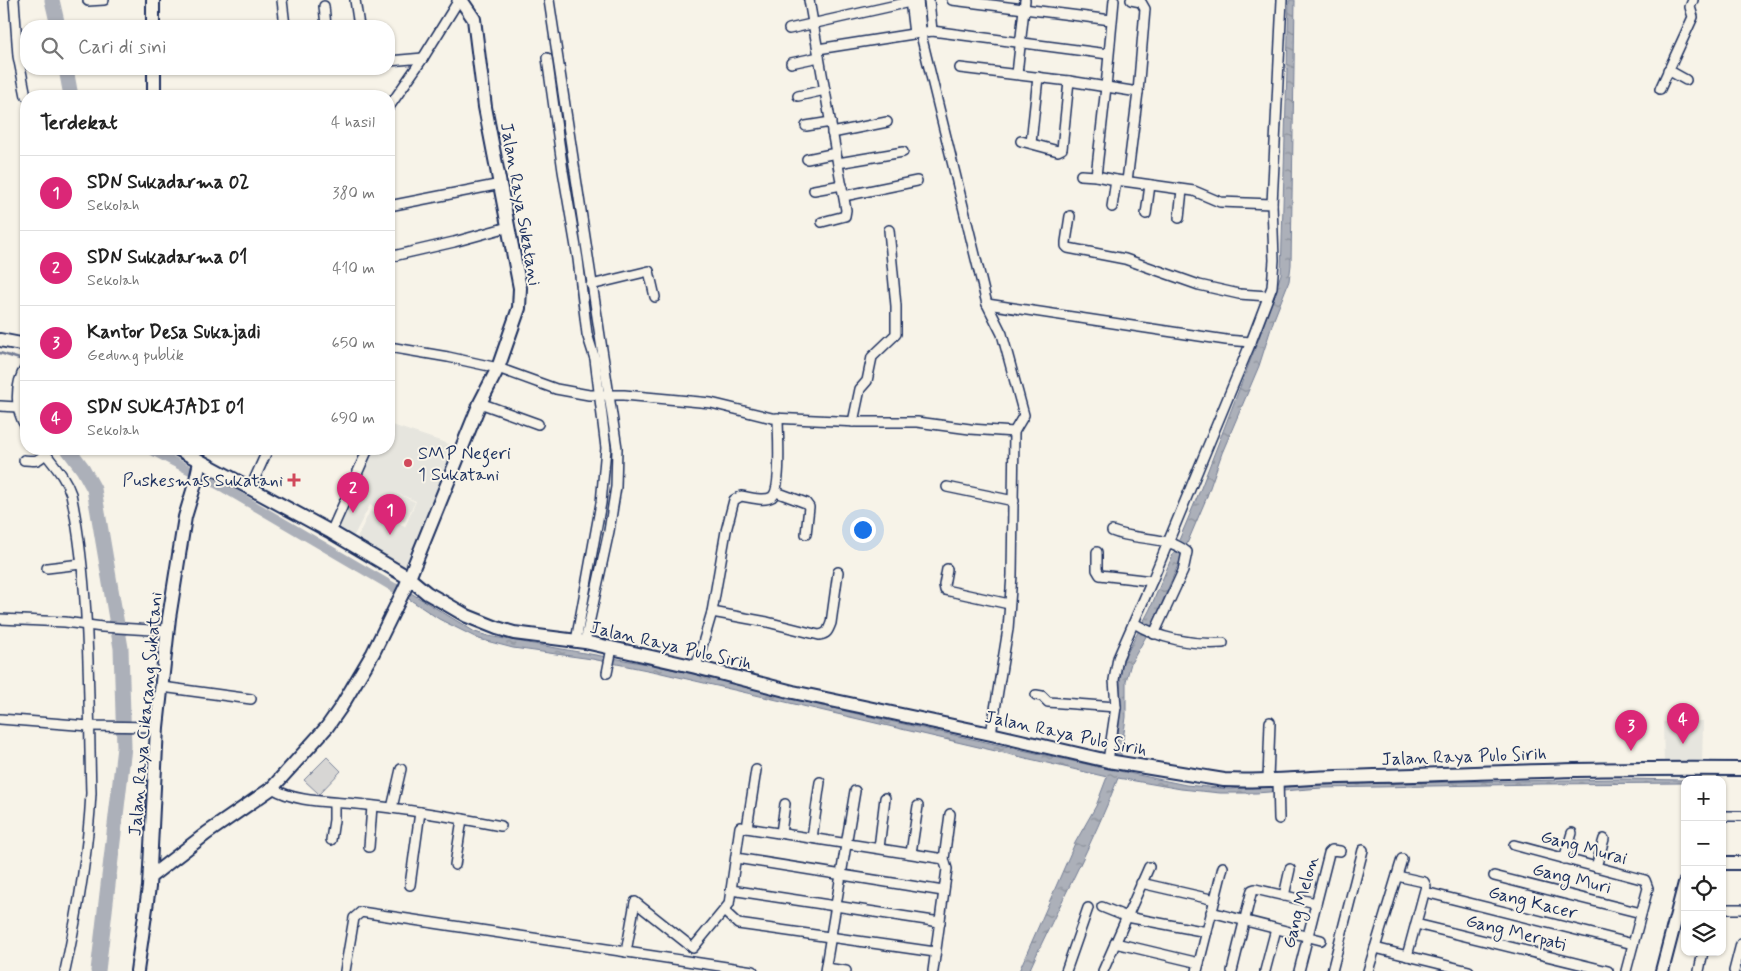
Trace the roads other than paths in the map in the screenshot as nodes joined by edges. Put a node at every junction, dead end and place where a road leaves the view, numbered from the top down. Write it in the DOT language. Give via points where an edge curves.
graph roads {
  1 [pos="14,0"];
  2 [pos="104,0"];
  3 [pos="153,0"];
  4 [pos="282,0"];
  5 [pos="356,0"];
  6 [pos="459,0"];
  7 [pos="548,0"];
  8 [pos="809,0"];
  9 [pos="930,0"];
  10 [pos="952,0"];
  11 [pos="1114,0"];
  12 [pos="1131,0"];
  13 [pos="1282,0"];
  14 [pos="1693,0"];
  15 [pos="88,1"];
  16 [pos="912,1"];
  17 [pos="1025,5"];
  18 [pos="324,6"];
  19 [pos="153,20"];
  20 [pos="284,20"];
  21 [pos="325,20"];
  22 [pos="358,20"];
  23 [pos="1112,20"];
  24 [pos="813,24"];
  25 [pos="788,29"];
  26 [pos="932,31"];
  27 [pos="918,33"];
  28 [pos="1021,41"];
  29 [pos="818,53"];
  30 [pos="1108,54"];
  31 [pos="423,58"];
  32 [pos="547,58"];
  33 [pos="395,60"];
  34 [pos="791,63"];
  35 [pos="20,66"];
  36 [pos="960,68"];
  37 [pos="1668,70"];
  38 [pos="1017,74"];
  39 [pos="22,75"];
  40 [pos="154,75"];
  41 [pos="1038,77"];
  42 [pos="1686,80"];
  43 [pos="1070,81"];
  44 [pos="1106,87"];
  45 [pos="1660,89"];
  46 [pos="25,90"];
  47 [pos="154,90"];
  48 [pos="825,90"];
  49 [pos="1138,92"];
  50 [pos="798,96"];
  51 [pos="395,98"];
  52 [pos="830,122"];
  53 [pos="887,122"];
  54 [pos="806,126"];
  55 [pos="832,132"];
  56 [pos="1022,141"];
  57 [pos="1031,144"];
  58 [pos="903,152"];
  59 [pos="836,153"];
  60 [pos="807,159"];
  61 [pos="838,163"];
  62 [pos="1082,175"];
  63 [pos="1096,176"];
  64 [pos="1116,180"];
  65 [pos="917,181"];
  66 [pos="1128,181"];
  67 [pos="501,184"];
  68 [pos="842,185"];
  69 [pos="1150,185"];
  70 [pos="814,190"];
  71 [pos="1182,190"];
  72 [pos="844,196"];
  73 [pos="1272,204"];
  74 [pos="395,205"];
  75 [pos="1112,207"];
  76 [pos="1146,214"];
  77 [pos="1070,216"];
  78 [pos="1179,218"];
  79 [pos="822,222"];
  80 [pos="508,227"];
  81 [pos="889,230"];
  82 [pos="583,232"];
  83 [pos="573,233"];
  84 [pos="395,256"];
  85 [pos="591,286"];
  86 [pos="1268,296"];
  87 [pos="655,297"];
  88 [pos="987,304"];
  89 [pos="0,340"];
  90 [pos="1251,342"];
  91 [pos="20,344"];
  92 [pos="395,348"];
  93 [pos="498,368"];
  94 [pos="20,391"];
  95 [pos="599,395"];
  96 [pos="612,395"];
  97 [pos="480,402"];
  98 [pos="0,406"];
  99 [pos="17,407"];
  100 [pos="20,418"];
  101 [pos="778,418"];
  102 [pos="853,422"];
  103 [pos="538,424"];
  104 [pos="1014,432"];
  105 [pos="42,455"];
  106 [pos="47,455"];
  107 [pos="183,455"];
  108 [pos="265,455"];
  109 [pos="365,455"];
  110 [pos="24,460"];
  111 [pos="605,469"];
  112 [pos="616,470"];
  113 [pos="198,471"];
  114 [pos="947,487"];
  115 [pos="250,488"];
  116 [pos="776,492"];
  117 [pos="1014,501"];
  118 [pos="1112,531"];
  119 [pos="331,532"];
  120 [pos="806,534"];
  121 [pos="595,542"];
  122 [pos="1170,542"];
  123 [pos="606,543"];
  124 [pos="1097,552"];
  125 [pos="602,561"];
  126 [pos="81,564"];
  127 [pos="590,566"];
  128 [pos="47,568"];
  129 [pos="947,569"];
  130 [pos="838,572"];
  131 [pos="1152,581"];
  132 [pos="405,588"];
  133 [pos="1009,604"];
  134 [pos="712,612"];
  135 [pos="0,619"];
  136 [pos="86,624"];
  137 [pos="1136,624"];
  138 [pos="168,632"];
  139 [pos="1152,633"];
  140 [pos="580,642"];
  141 [pos="1223,643"];
  142 [pos="612,652"];
  143 [pos="696,667"];
  144 [pos="608,669"];
  145 [pos="162,687"];
  146 [pos="1036,695"];
  147 [pos="251,700"];
  148 [pos="1116,707"];
  149 [pos="0,719"];
  150 [pos="1270,722"];
  151 [pos="89,726"];
  152 [pos="153,727"];
  153 [pos="991,734"];
  154 [pos="1114,763"];
  155 [pos="401,769"];
  156 [pos="1741,769"];
  157 [pos="756,770"];
  158 [pos="1275,780"];
  159 [pos="820,782"];
  160 [pos="272,788"];
  161 [pos="855,791"];
  162 [pos="886,798"];
  163 [pos="334,803"];
  164 [pos="785,804"];
  165 [pos="372,806"];
  166 [pos="918,806"];
  167 [pos="392,808"];
  168 [pos="420,812"];
  169 [pos="950,814"];
  170 [pos="1726,816"];
  171 [pos="1741,816"];
  172 [pos="462,819"];
  173 [pos="1279,819"];
  174 [pos="501,826"];
  175 [pos="747,828"];
  176 [pos="781,833"];
  177 [pos="1572,833"];
  178 [pos="812,838"];
  179 [pos="1604,839"];
  180 [pos="331,840"];
  181 [pos="846,843"];
  182 [pos="1514,845"];
  183 [pos="369,847"];
  184 [pos="879,848"];
  185 [pos="1363,850"];
  186 [pos="1340,851"];
  187 [pos="911,853"];
  188 [pos="736,858"];
  189 [pos="1564,858"];
  190 [pos="944,859"];
  191 [pos="1402,859"];
  192 [pos="1726,863"];
  193 [pos="1741,863"];
  194 [pos="455,865"];
  195 [pos="1149,867"];
  196 [pos="1223,867"];
  197 [pos="1596,867"];
  198 [pos="1290,869"];
  199 [pos="841,875"];
  200 [pos="1396,876"];
  201 [pos="1494,876"];
  202 [pos="150,877"];
  203 [pos="1142,883"];
  204 [pos="410,885"];
  205 [pos="731,890"];
  206 [pos="944,891"];
  207 [pos="1426,892"];
  208 [pos="1284,896"];
  209 [pos="1681,898"];
  210 [pos="1215,900"];
  211 [pos="1316,904"];
  212 [pos="836,906"];
  213 [pos="1102,907"];
  214 [pos="1088,908"];
  215 [pos="1726,909"];
  216 [pos="1741,909"];
  217 [pos="724,911"];
  218 [pos="1212,912"];
  219 [pos="1641,913"];
  220 [pos="1127,917"];
  221 [pos="1245,921"];
  222 [pos="940,922"];
  223 [pos="1416,924"];
  224 [pos="1276,929"];
  225 [pos="1207,932"];
  226 [pos="831,936"];
  227 [pos="1308,937"];
  228 [pos="1321,940"];
  229 [pos="1115,943"];
  230 [pos="1633,944"];
  231 [pos="1741,944"];
  232 [pos="1375,948"];
  233 [pos="626,952"];
  234 [pos="935,952"];
  235 [pos="1407,956"];
  236 [pos="1702,956"];
  237 [pos="1198,967"];
  238 [pos="825,969"];
  239 [pos="65,971"];
  240 [pos="137,971"];
  241 [pos="346,971"];
  242 [pos="753,971"];
  243 [pos="846,971"];
  244 [pos="932,971"];
  245 [pos="1066,971"];
  246 [pos="1103,971"];
  247 [pos="1232,971"];
  248 [pos="1265,971"];
  249 [pos="1299,971"];
  250 [pos="1332,971"];
  251 [pos="1368,971"];
  252 [pos="1469,971"];
  253 [pos="1608,971"];
  254 [pos="1626,971"];
  255 [pos="1662,971"];
  256 [pos="1698,971"];
  257 [pos="1734,971"];
  1 -- 35 [label="street"];
  2 -- 15 [label="street"];
  3 -- 19 [label="street"];
  4 -- 20 [label="street"];
  5 -- 22 [label="street"];
  6 -- 31 [label="street"];
  6 -- 67 [label="street, Jalan Raya Sukatani" via="474,19 485,107"];
  7 -- 82 [label="street"];
  8 -- 24 [label="street"];
  9 -- 26 [label="street"];
  10 -- 17 [label="street"];
  11 -- 23 [label="street"];
  12 -- 49 [label="street" via="1141,2 1145,9"];
  13 -- 73 [label="street"];
  14 -- 37 [label="street" via="1690,7 1694,17"];
  16 -- 24 [label="street"];
  16 -- 27 [label="street"];
  17 -- 23 [label="street"];
  17 -- 28 [label="street"];
  18 -- 21 [label="street"];
  23 -- 30 [label="street"];
  24 -- 25 [label="street"];
  24 -- 29 [label="street"];
  26 -- 27 [label="street"];
  26 -- 28 [label="street"];
  27 -- 29 [label="street"];
  27 -- 88 [label="street"];
  28 -- 30 [label="street"];
  28 -- 38 [label="street"];
  29 -- 34 [label="street"];
  29 -- 48 [label="street"];
  30 -- 44 [label="street"];
  31 -- 33 [label="street"];
  31 -- 51 [label="street"];
  32 -- 83 [label="street"];
  36 -- 38 [label="street"];
  37 -- 42 [label="street"];
  37 -- 45 [label="street"];
  38 -- 41 [label="street"];
  39 -- 46 [label="street"];
  40 -- 47 [label="street"];
  41 -- 43 [label="street"];
  41 -- 57 [label="street"];
  43 -- 44 [label="street"];
  43 -- 57 [label="street" via="1062,149 1058,151"];
  44 -- 49 [label="street"];
  44 -- 63 [label="street"];
  48 -- 50 [label="street"];
  48 -- 52 [label="street"];
  49 -- 66 [label="street"];
  52 -- 54 [label="street"];
  52 -- 55 [label="street"];
  53 -- 55 [label="street"];
  55 -- 59 [label="street"];
  56 -- 57 [label="street"];
  58 -- 61 [label="street"];
  59 -- 60 [label="street"];
  59 -- 61 [label="street"];
  61 -- 68 [label="street"];
  62 -- 63 [label="street"];
  63 -- 64 [label="street"];
  64 -- 66 [label="street"];
  64 -- 75 [label="street"];
  65 -- 72 [label="street"];
  66 -- 69 [label="street"];
  67 -- 74 [label="street"];
  67 -- 80 [label="street, Jalan Raya Sukatani"];
  68 -- 70 [label="street"];
  68 -- 72 [label="street"];
  69 -- 71 [label="street"];
  69 -- 76 [label="street"];
  71 -- 73 [label="street" via="1204,194 1220,202"];
  71 -- 78 [label="street"];
  72 -- 79 [label="street" via="845,216"];
  73 -- 86 [label="street" via="1274,260"];
  77 -- 86 [label="street" via="1068,248 1125,259 1207,287"];
  80 -- 84 [label="street"];
  80 -- 93 [label="street, Jalan Raya Sukatani" via="518,271 520,298"];
  81 -- 102 [label="street" via="896,334 872,357 867,381 860,389"];
  82 -- 83 [label="street"];
  82 -- 85 [label="street"];
  83 -- 95 [label="street"];
  85 -- 87 [label="street" via="649,271"];
  85 -- 96 [label="street"];
  86 -- 90 [label="street"];
  88 -- 90 [label="street"];
  88 -- 104 [label="street" via="1002,334 1024,415"];
  89 -- 91 [label="street"];
  90 -- 122 [label="street"];
  92 -- 93 [label="street"];
  93 -- 95 [label="street" via="556,389"];
  93 -- 97 [label="street, Jalan Raya Sukatani"];
  94 -- 99 [label="street"];
  95 -- 96 [label="street"];
  95 -- 111 [label="street" via="606,448"];
  96 -- 101 [label="street" via="711,403"];
  96 -- 112 [label="street"];
  97 -- 103 [label="street"];
  97 -- 132 [label="street, Jalan Raya Sukatani"];
  98 -- 99 [label="street"];
  99 -- 100 [label="street"];
  101 -- 102 [label="street"];
  101 -- 116 [label="street"];
  102 -- 104 [label="street" via="917,422 970,430"];
  104 -- 117 [label="street"];
  105 -- 110 [label="street" via="37,461"];
  106 -- 126 [label="street" via="63,476 71,494"];
  107 -- 113 [label="street"];
  108 -- 115 [label="street"];
  109 -- 119 [label="street"];
  111 -- 112 [label="street"];
  111 -- 121 [label="street"];
  112 -- 123 [label="street"];
  113 -- 115 [label="street"];
  113 -- 138 [label="street, Jalan Raya Cikarang Sukatani" via="183,527"];
  114 -- 117 [label="street"];
  115 -- 119 [label="street"];
  116 -- 120 [label="street" via="806,503"];
  116 -- 134 [label="street" via="772,497 762,499 741,496 734,500"];
  117 -- 133 [label="street"];
  118 -- 122 [label="street"];
  119 -- 132 [label="street"];
  121 -- 123 [label="street"];
  121 -- 127 [label="street"];
  122 -- 131 [label="street"];
  122 -- 139 [label="street" via="1188,554"];
  123 -- 125 [label="street"];
  124 -- 131 [label="street" via="1100,575"];
  125 -- 127 [label="street"];
  125 -- 140 [label="street"];
  126 -- 128 [label="street"];
  126 -- 136 [label="street"];
  127 -- 140 [label="street"];
  129 -- 133 [label="street" via="945,590"];
  130 -- 134 [label="street" via="831,623 825,634"];
  131 -- 137 [label="street"];
  132 -- 140 [label="street, Jalan Raya Pulo Sirih" via="427,593 483,623 514,632"];
  132 -- 160 [label="street, Jalan Raya Sukatani" via="373,653 335,717"];
  133 -- 153 [label="street" via="1006,644"];
  134 -- 143 [label="street"];
  135 -- 136 [label="street"];
  136 -- 138 [label="street"];
  136 -- 151 [label="street"];
  137 -- 139 [label="street"];
  137 -- 148 [label="street" via="1115,670"];
  138 -- 145 [label="street, Jalan Raya Cikarang Sukatani"];
  139 -- 141 [label="street" via="1201,643"];
  140 -- 142 [label="street, Jalan Raya Pulo Sirih"];
  142 -- 143 [label="street, Jalan Raya Pulo Sirih"];
  142 -- 144 [label="street"];
  143 -- 153 [label="street, Jalan Raya Pulo Sirih" via="793,692"];
  145 -- 147 [label="street"];
  145 -- 152 [label="street, Jalan Raya Cikarang Sukatani"];
  146 -- 148 [label="street" via="1048,702"];
  148 -- 154 [label="street"];
  149 -- 151 [label="street"];
  150 -- 158 [label="street"];
  151 -- 152 [label="street"];
  151 -- 239 [label="street" via="90,819 79,904"];
  152 -- 202 [label="street, Jalan Raya Cikarang Sukatani"];
  153 -- 154 [label="street, Jalan Raya Pulo Sirih"];
  154 -- 158 [label="street, Jalan Raya Pulo Sirih" via="1224,780"];
  155 -- 167 [label="street"];
  156 -- 158 [label="street, Jalan Raya Pulo Sirih" via="1667,768"];
  157 -- 175 [label="street"];
  158 -- 173 [label="street"];
  159 -- 178 [label="street"];
  160 -- 163 [label="street" via="282,794"];
  160 -- 202 [label="street, Jalan Raya Sukatani"];
  161 -- 181 [label="street"];
  162 -- 184 [label="street"];
  163 -- 165 [label="street"];
  163 -- 180 [label="street"];
  164 -- 176 [label="street"];
  165 -- 167 [label="street"];
  165 -- 183 [label="street"];
  166 -- 187 [label="street"];
  167 -- 168 [label="street"];
  168 -- 172 [label="street"];
  168 -- 204 [label="street"];
  169 -- 190 [label="street"];
  170 -- 171 [label="street"];
  172 -- 174 [label="street"];
  172 -- 194 [label="street"];
  175 -- 176 [label="street"];
  175 -- 188 [label="street" via="740,827"];
  176 -- 178 [label="street"];
  177 -- 189 [label="street"];
  178 -- 181 [label="street"];
  179 -- 197 [label="street"];
  181 -- 184 [label="street"];
  181 -- 199 [label="street"];
  182 -- 189 [label="street, Gang Murai"];
  184 -- 187 [label="street"];
  185 -- 250 [label="street"];
  186 -- 211 [label="street, Gang Melon" via="1329,853"];
  187 -- 190 [label="street"];
  188 -- 199 [label="street"];
  188 -- 205 [label="street"];
  189 -- 197 [label="street, Gang Murai"];
  190 -- 206 [label="street" via="947,869"];
  191 -- 200 [label="street"];
  192 -- 193 [label="street"];
  195 -- 203 [label="street"];
  196 -- 210 [label="street"];
  197 -- 219 [label="street, Gang Murai" via="1645,880 1648,888"];
  198 -- 208 [label="street"];
  199 -- 206 [label="street"];
  199 -- 212 [label="street"];
  200 -- 207 [label="street" via="1424,882"];
  200 -- 232 [label="street"];
  201 -- 219 [label="street, Gang Muri"];
  202 -- 240 [label="street, Jalan Raya Cikarang Sukatani"];
  203 -- 210 [label="street"];
  203 -- 220 [label="street"];
  205 -- 212 [label="street"];
  205 -- 217 [label="street" via="730,904"];
  206 -- 222 [label="street"];
  207 -- 223 [label="street"];
  207 -- 230 [label="street, Gang Kacer"];
  208 -- 211 [label="street"];
  208 -- 221 [label="street" via="1254,889"];
  209 -- 255 [label="street"];
  210 -- 218 [label="street"];
  211 -- 227 [label="street, Gang Melon"];
  212 -- 222 [label="street"];
  212 -- 226 [label="street"];
  213 -- 220 [label="street"];
  214 -- 245 [label="street"];
  215 -- 216 [label="street"];
  217 -- 226 [label="street" via="738,924"];
  217 -- 233 [label="street" via="693,948 635,902"];
  218 -- 221 [label="street"];
  218 -- 225 [label="street"];
  219 -- 230 [label="street"];
  220 -- 225 [label="street"];
  220 -- 229 [label="street"];
  221 -- 224 [label="street"];
  221 -- 247 [label="street"];
  222 -- 234 [label="street"];
  223 -- 235 [label="street"];
  223 -- 253 [label="street, Gang Merpati"];
  224 -- 227 [label="street"];
  224 -- 248 [label="street"];
  225 -- 237 [label="street"];
  226 -- 234 [label="street"];
  226 -- 238 [label="street"];
  227 -- 228 [label="street"];
  227 -- 249 [label="street, Gang Melon"];
  229 -- 237 [label="street"];
  229 -- 246 [label="street"];
  230 -- 254 [label="street"];
  231 -- 257 [label="street"];
  232 -- 235 [label="street"];
  232 -- 251 [label="street"];
  233 -- 241 [label="street" via="361,912 354,918"];
  233 -- 242 [label="street"];
  234 -- 244 [label="street"];
  235 -- 252 [label="street"];
  236 -- 256 [label="street"];
  238 -- 243 [label="street"];
}
